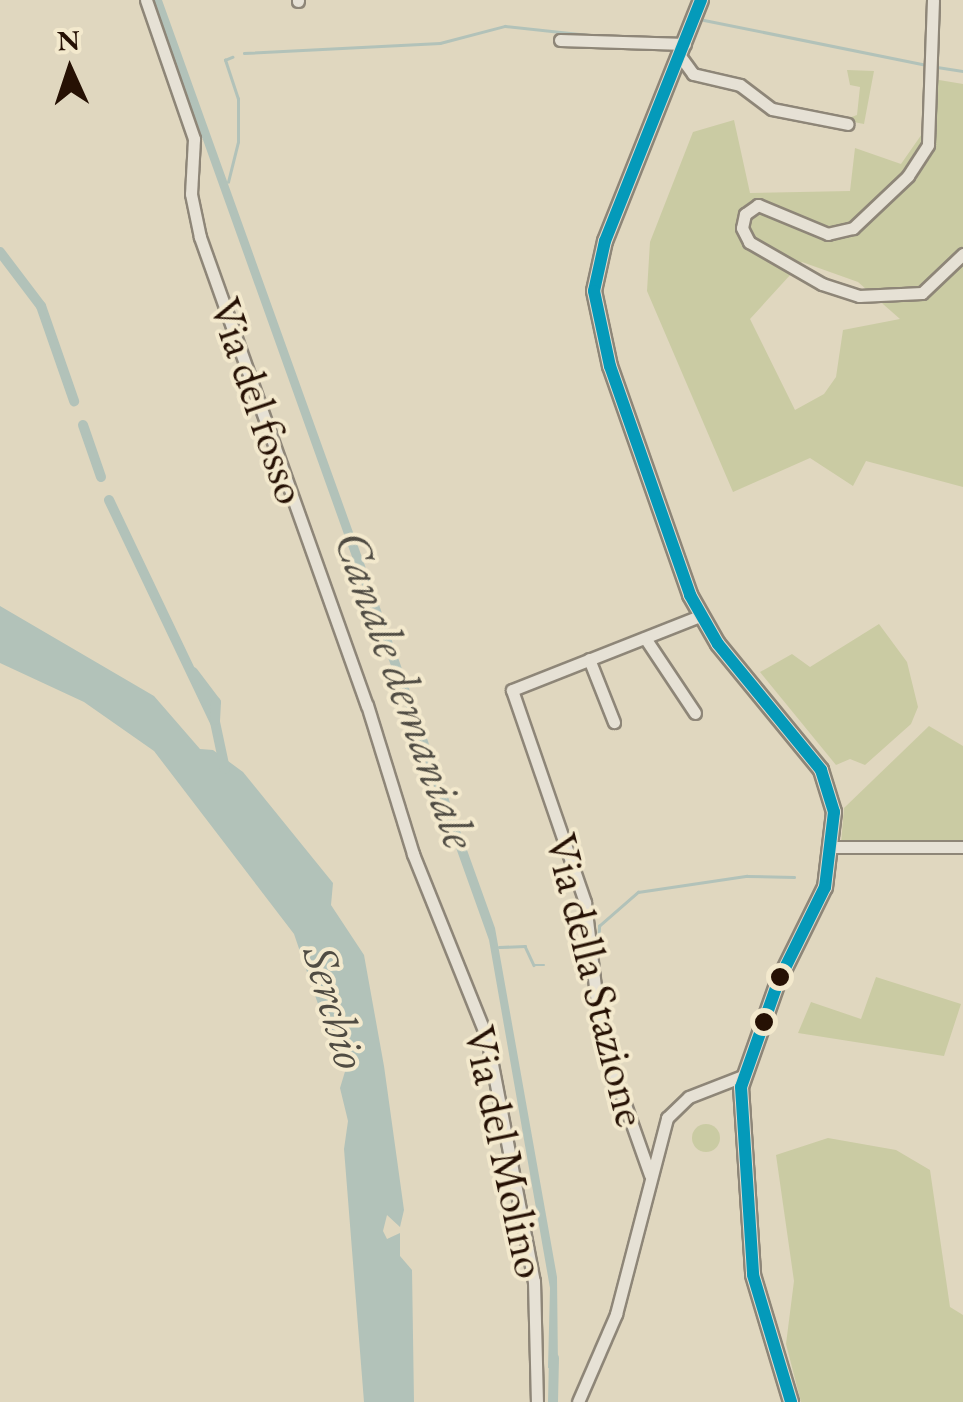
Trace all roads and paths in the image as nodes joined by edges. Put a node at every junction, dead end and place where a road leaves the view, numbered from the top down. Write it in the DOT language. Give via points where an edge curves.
graph roads {
  1 [pos="146,0"];
  2 [pos="933,0"];
  3 [pos="699,1"];
  4 [pos="560,40"];
  5 [pos="682,50"];
  6 [pos="848,124"];
  7 [pos="963,254"];
  8 [pos="700,616"];
  9 [pos="645,638"];
  10 [pos="589,660"];
  11 [pos="695,713"];
  12 [pos="614,722"];
  13 [pos="834,847"];
  14 [pos="963,847"];
  15 [pos="413,854"];
  16 [pos="742,1076"];
  17 [pos="650,1176"];
  18 [pos="537,1402"];
  19 [pos="578,1402"];
  20 [pos="791,1402"];
  1 -- 15 [label="street, Via del fosso" via="194,139 192,194 200,237 367,705"];
  2 -- 7 [label="street" via="928,145 908,176 852,228 828,234 758,205 745,214 742,228 758,247 822,284 859,296 922,293"];
  3 -- 5 [label="main road"];
  4 -- 5 [label="street"];
  5 -- 6 [label="street" via="693,74 740,84 772,109"];
  5 -- 8 [label="main road" via="606,241 594,292 617,390"];
  8 -- 9 [label="street, Via della Stazione"];
  8 -- 13 [label="main road" via="821,770 834,812"];
  9 -- 10 [label="street, Via della Stazione"];
  9 -- 11 [label="street"];
  10 -- 12 [label="street"];
  10 -- 17 [label="street, Via della Stazione" via="512,690 586,902 601,1037"];
  13 -- 14 [label="street"];
  13 -- 16 [label="main road" via="825,887"];
  15 -- 18 [label="street, Via del Molino" via="487,1038 534,1281"];
  16 -- 17 [label="street" via="677,1106"];
  16 -- 20 [label="main road" via="751,1262"];
  17 -- 19 [label="street" via="616,1314"];
}
